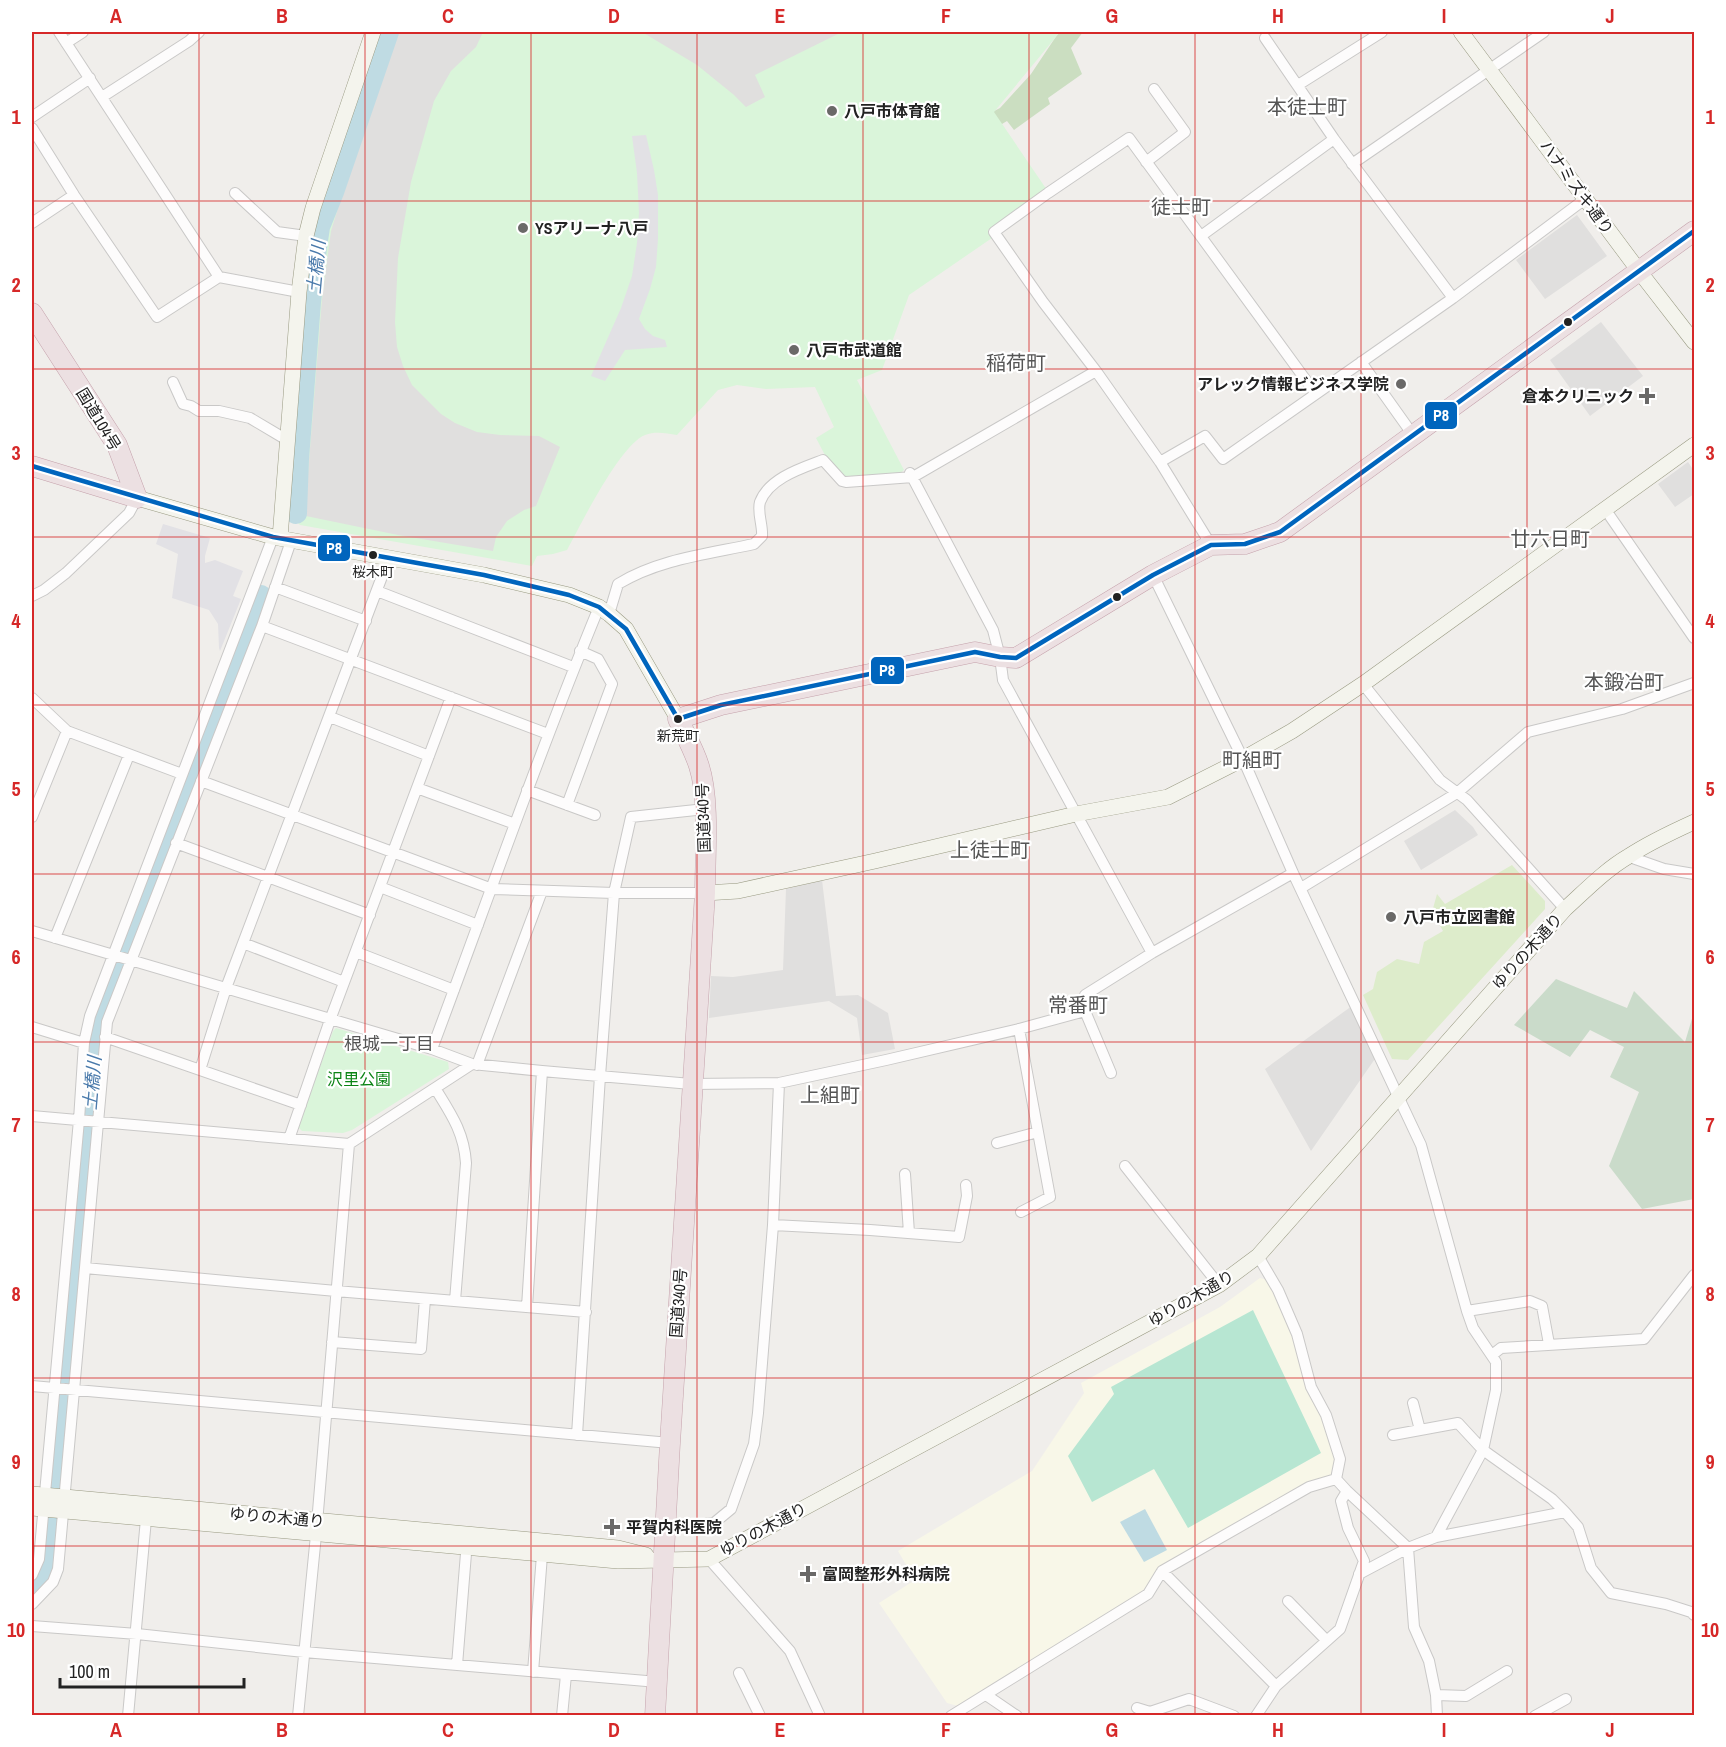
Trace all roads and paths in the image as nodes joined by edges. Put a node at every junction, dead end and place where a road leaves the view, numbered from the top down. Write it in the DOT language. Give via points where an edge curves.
graph roads {
  1 [pos="59,32"];
  2 [pos="83,32"];
  3 [pos="199,32"];
  4 [pos="373,32"];
  5 [pos="1382,32"];
  6 [pos="1461,32"];
  7 [pos="1544,32"];
  8 [pos="186,36"];
  9 [pos="1265,38"];
  10 [pos="66,43"];
  11 [pos="1489,69"];
  12 [pos="90,78"];
  13 [pos="1298,85"];
  14 [pos="1154,89"];
  15 [pos="102,97"];
  16 [pos="32,117"];
  17 [pos="32,129"];
  18 [pos="1334,139"];
  19 [pos="1146,162"];
  20 [pos="1352,164"];
  21 [pos="234,193"];
  22 [pos="74,195"];
  23 [pos="1586,199"];
  24 [pos="32,223"];
  25 [pos="1695,231"];
  26 [pos="306,236"];
  27 [pos="1201,236"];
  28 [pos="1639,271"];
  29 [pos="219,278"];
  30 [pos="299,292"];
  31 [pos="1453,298"];
  32 [pos="32,313"];
  33 [pos="1695,342"];
  34 [pos="1361,362"];
  35 [pos="1096,371"];
  36 [pos="173,382"];
  37 [pos="1316,394"];
  38 [pos="1413,435"];
  39 [pos="287,438"];
  40 [pos="1695,445"];
  41 [pos="1160,462"];
  42 [pos="32,466"];
  43 [pos="911,474"];
  44 [pos="137,498"];
  45 [pos="1605,509"];
  46 [pos="281,539"];
  47 [pos="1211,545"];
  48 [pos="389,558"];
  49 [pos="1153,575"];
  50 [pos="275,587"];
  51 [pos="377,591"];
  52 [pos="32,596"];
  53 [pos="604,610"];
  54 [pos="366,621"];
  55 [pos="262,626"];
  56 [pos="1695,638"];
  57 [pos="580,651"];
  58 [pos="1000,657"];
  59 [pos="352,659"];
  60 [pos="573,667"];
  61 [pos="1695,683"];
  62 [pos="1363,684"];
  63 [pos="451,697"];
  64 [pos="32,698"];
  65 [pos="330,717"];
  66 [pos="678,719"];
  67 [pos="67,731"];
  68 [pos="548,734"];
  69 [pos="129,755"];
  70 [pos="429,756"];
  71 [pos="1243,759"];
  72 [pos="182,774"];
  73 [pos="201,781"];
  74 [pos="417,788"];
  75 [pos="527,790"];
  76 [pos="1456,794"];
  77 [pos="567,805"];
  78 [pos="705,809"];
  79 [pos="1076,814"];
  80 [pos="293,815"];
  81 [pos="595,815"];
  82 [pos="32,817"];
  83 [pos="1695,822"];
  84 [pos="515,824"];
  85 [pos="176,843"];
  86 [pos="393,853"];
  87 [pos="1627,856"];
  88 [pos="1293,873"];
  89 [pos="1695,874"];
  90 [pos="268,879"];
  91 [pos="380,887"];
  92 [pos="1301,888"];
  93 [pos="492,890"];
  94 [pos="542,891"];
  95 [pos="614,893"];
  96 [pos="705,893"];
  97 [pos="1565,909"];
  98 [pos="370,915"];
  99 [pos="478,925"];
  100 [pos="32,931"];
  101 [pos="56,938"];
  102 [pos="243,944"];
  103 [pos="356,952"];
  104 [pos="1152,953"];
  105 [pos="113,955"];
  106 [pos="130,961"];
  107 [pos="345,982"];
  108 [pos="226,988"];
  109 [pos="454,990"];
  110 [pos="1084,1011"];
  111 [pos="330,1020"];
  112 [pos="32,1027"];
  113 [pos="1019,1029"];
  114 [pos="105,1037"];
  115 [pos="84,1043"];
  116 [pos="432,1049"];
  117 [pos="475,1064"];
  118 [pos="200,1070"];
  119 [pos="542,1071"];
  120 [pos="1111,1073"];
  121 [pos="600,1076"];
  122 [pos="778,1083"];
  123 [pos="692,1084"];
  124 [pos="435,1088"];
  125 [pos="1399,1096"];
  126 [pos="301,1105"];
  127 [pos="32,1116"];
  128 [pos="79,1120"];
  129 [pos="98,1122"];
  130 [pos="1038,1132"];
  131 [pos="289,1139"];
  132 [pos="997,1143"];
  133 [pos="349,1144"];
  134 [pos="1125,1166"];
  135 [pos="905,1174"];
  136 [pos="966,1185"];
  137 [pos="1021,1212"];
  138 [pos="773,1226"];
  139 [pos="909,1233"];
  140 [pos="1258,1256"];
  141 [pos="85,1268"];
  142 [pos="1695,1275"];
  143 [pos="1219,1285"];
  144 [pos="336,1291"];
  145 [pos="425,1299"];
  146 [pos="455,1301"];
  147 [pos="527,1307"];
  148 [pos="1467,1311"];
  149 [pos="586,1312"];
  150 [pos="332,1342"];
  151 [pos="1549,1344"];
  152 [pos="1492,1355"];
  153 [pos="32,1386"];
  154 [pos="55,1388"];
  155 [pos="74,1389"];
  156 [pos="1413,1403"];
  157 [pos="326,1413"];
  158 [pos="1420,1430"];
  159 [pos="577,1435"];
  160 [pos="1393,1435"];
  161 [pos="670,1443"];
  162 [pos="1483,1450"];
  163 [pos="1336,1479"];
  164 [pos="1347,1491"];
  165 [pos="39,1503"];
  166 [pos="63,1506"];
  167 [pos="1565,1512"];
  168 [pos="146,1519"];
  169 [pos="316,1528"];
  170 [pos="666,1528"];
  171 [pos="1436,1537"];
  172 [pos="466,1541"];
  173 [pos="1408,1548"];
  174 [pos="542,1555"];
  175 [pos="709,1558"];
  176 [pos="665,1559"];
  177 [pos="1162,1571"];
  178 [pos="1359,1574"];
  179 [pos="32,1575"];
  180 [pos="1288,1601"];
  181 [pos="32,1604"];
  182 [pos="1695,1615"];
  183 [pos="32,1626"];
  184 [pos="137,1635"];
  185 [pos="1326,1640"];
  186 [pos="304,1652"];
  187 [pos="457,1665"];
  188 [pos="1507,1671"];
  189 [pos="533,1672"];
  190 [pos="739,1673"];
  191 [pos="566,1675"];
  192 [pos="658,1682"];
  193 [pos="1276,1686"];
  194 [pos="986,1695"];
  195 [pos="1436,1695"];
  196 [pos="1566,1699"];
  197 [pos="1137,1708"];
  198 [pos="129,1716"];
  199 [pos="298,1716"];
  200 [pos="562,1716"];
  201 [pos="655,1716"];
  202 [pos="760,1716"];
  203 [pos="820,1716"];
  204 [pos="951,1716"];
  205 [pos="1017,1716"];
  206 [pos="1234,1716"];
  207 [pos="1256,1716"];
  208 [pos="1437,1716"];
  209 [pos="1534,1716"];
  1 -- 10 [label="street"];
  2 -- 10 [label="street"];
  3 -- 8 [label="street"];
  4 -- 26 [label="street"];
  5 -- 13 [label="street"];
  6 -- 11 [label="street, ハナミズキ通り"];
  7 -- 11 [label="street"];
  8 -- 15 [label="street"];
  9 -- 13 [label="street"];
  10 -- 12 [label="street"];
  11 -- 20 [label="street"];
  11 -- 23 [label="street, ハナミズキ通り"];
  12 -- 15 [label="street"];
  12 -- 16 [label="street"];
  13 -- 18 [label="street"];
  14 -- 19 [label="street" via="1185,132"];
  15 -- 29 [label="street"];
  17 -- 22 [label="street"];
  18 -- 20 [label="street"];
  18 -- 27 [label="street"];
  19 -- 27 [label="street"];
  19 -- 35 [label="street" via="1129,138 994,232"];
  20 -- 31 [label="street"];
  21 -- 26 [label="street" via="277,232"];
  22 -- 24 [label="street"];
  22 -- 29 [label="street" via="157,317"];
  23 -- 28 [label="street, ハナミズキ通り"];
  23 -- 31 [label="street"];
  25 -- 28 [label="highway"];
  26 -- 30 [label="street"];
  27 -- 37 [label="street"];
  28 -- 33 [label="street, ハナミズキ通り"];
  28 -- 38 [label="highway"];
  29 -- 30 [label="street"];
  30 -- 39 [label="street"];
  31 -- 34 [label="street"];
  32 -- 44 [label="highway, 国道104号" via="117,445"];
  34 -- 37 [label="street"];
  34 -- 38 [label="street"];
  35 -- 41 [label="street"];
  35 -- 43 [label="street"];
  36 -- 39 [label="street" via="183,404 199,411 250,418"];
  37 -- 41 [label="street" via="1223,459 1205,436"];
  38 -- 47 [label="highway" via="1280,532 1245,544"];
  39 -- 46 [label="street"];
  40 -- 45 [label="street"];
  41 -- 47 [label="street"];
  42 -- 44 [label="highway"];
  43 -- 53 [label="street" via="846,482 823,460 816,463 769,488 760,503 762,536 754,544 664,563 632,575 618,584"];
  43 -- 58 [label="street" via="993,630"];
  44 -- 46 [label="street"];
  44 -- 52 [label="street" via="129,513 66,573"];
  45 -- 56 [label="street"];
  45 -- 62 [label="street"];
  46 -- 48 [label="street"];
  46 -- 50 [label="street"];
  46 -- 72 [label="street"];
  47 -- 49 [label="highway"];
  48 -- 51 [label="street"];
  48 -- 53 [label="street" via="520,582 569,595"];
  49 -- 58 [label="highway" via="1016,658"];
  49 -- 71 [label="street"];
  50 -- 54 [label="street"];
  50 -- 55 [label="street"];
  51 -- 54 [label="street"];
  51 -- 60 [label="street"];
  53 -- 57 [label="street"];
  53 -- 66 [label="street" via="626,629"];
  54 -- 59 [label="street"];
  55 -- 59 [label="street"];
  55 -- 73 [label="street"];
  57 -- 60 [label="street"];
  57 -- 77 [label="street" via="598,659 612,684"];
  58 -- 66 [label="highway" via="975,652 721,705"];
  58 -- 79 [label="street" via="1003,680"];
  59 -- 63 [label="street"];
  59 -- 65 [label="street"];
  60 -- 68 [label="street"];
  61 -- 76 [label="street" via="1622,709 1528,732"];
  62 -- 71 [label="street"];
  62 -- 76 [label="street" via="1440,780"];
  63 -- 68 [label="street"];
  63 -- 70 [label="street"];
  64 -- 67 [label="street"];
  65 -- 70 [label="street"];
  65 -- 80 [label="street"];
  66 -- 78 [label="highway, 国道340号" via="699,765"];
  67 -- 69 [label="street"];
  67 -- 82 [label="street"];
  68 -- 75 [label="street"];
  69 -- 72 [label="street"];
  69 -- 101 [label="street"];
  70 -- 74 [label="street"];
  71 -- 79 [label="street" via="1168,796"];
  71 -- 88 [label="street"];
  72 -- 105 [label="street"];
  73 -- 80 [label="street"];
  73 -- 85 [label="street"];
  74 -- 84 [label="street"];
  74 -- 86 [label="street"];
  75 -- 77 [label="street"];
  75 -- 84 [label="street"];
  76 -- 92 [label="street"];
  76 -- 97 [label="street" via="1467,800"];
  77 -- 81 [label="street"];
  78 -- 95 [label="street" via="631,817"];
  78 -- 96 [label="highway, 国道340号"];
  79 -- 96 [label="street" via="738,891"];
  79 -- 104 [label="street"];
  80 -- 86 [label="street"];
  80 -- 90 [label="street"];
  83 -- 87 [label="street, ゆりの木通り"];
  84 -- 93 [label="street"];
  85 -- 90 [label="street"];
  85 -- 106 [label="street"];
  86 -- 91 [label="street"];
  86 -- 93 [label="street"];
  87 -- 89 [label="street"];
  87 -- 97 [label="street, ゆりの木通り"];
  88 -- 92 [label="street"];
  88 -- 104 [label="street"];
  90 -- 98 [label="street"];
  90 -- 102 [label="street"];
  91 -- 98 [label="street"];
  91 -- 99 [label="street"];
  92 -- 125 [label="street"];
  93 -- 94 [label="street"];
  93 -- 99 [label="street"];
  94 -- 95 [label="street"];
  94 -- 117 [label="street"];
  95 -- 96 [label="street"];
  95 -- 121 [label="street"];
  96 -- 123 [label="highway, 国道340号"];
  97 -- 125 [label="street, ゆりの木通り"];
  98 -- 103 [label="street"];
  99 -- 109 [label="street"];
  100 -- 101 [label="street"];
  101 -- 105 [label="street"];
  102 -- 107 [label="street"];
  102 -- 108 [label="street"];
  103 -- 107 [label="street"];
  103 -- 109 [label="street"];
  104 -- 110 [label="street" via="1085,995"];
  105 -- 106 [label="street"];
  105 -- 115 [label="street"];
  106 -- 108 [label="street"];
  106 -- 114 [label="street"];
  107 -- 111 [label="street"];
  108 -- 111 [label="street"];
  108 -- 118 [label="street"];
  109 -- 116 [label="street"];
  110 -- 113 [label="street"];
  110 -- 120 [label="street"];
  111 -- 116 [label="street"];
  111 -- 126 [label="street"];
  112 -- 115 [label="street"];
  113 -- 122 [label="street"];
  113 -- 130 [label="street"];
  114 -- 118 [label="street"];
  114 -- 129 [label="street"];
  115 -- 128 [label="street"];
  116 -- 117 [label="street"];
  117 -- 119 [label="street"];
  117 -- 124 [label="street"];
  118 -- 126 [label="street"];
  119 -- 121 [label="street"];
  119 -- 147 [label="street"];
  121 -- 123 [label="street"];
  121 -- 149 [label="street"];
  122 -- 123 [label="street"];
  122 -- 138 [label="street"];
  123 -- 161 [label="highway, 国道340号"];
  124 -- 133 [label="street"];
  124 -- 146 [label="street" via="456,1121 465,1149"];
  125 -- 140 [label="street, ゆりの木通り"];
  125 -- 148 [label="street" via="1421,1145"];
  126 -- 131 [label="street"];
  127 -- 128 [label="street"];
  128 -- 129 [label="street"];
  128 -- 154 [label="street"];
  129 -- 131 [label="street"];
  129 -- 141 [label="street"];
  130 -- 132 [label="street"];
  130 -- 137 [label="street" via="1050,1197"];
  131 -- 133 [label="street"];
  133 -- 144 [label="street"];
  134 -- 143 [label="street"];
  135 -- 139 [label="street"];
  136 -- 139 [label="street" via="959,1237"];
  138 -- 139 [label="street"];
  138 -- 170 [label="street" via="754,1444 731,1509 714,1523"];
  140 -- 143 [label="street, ゆりの木通り"];
  140 -- 163 [label="street" via="1297,1334 1311,1387 1326,1415 1340,1459"];
  141 -- 144 [label="street"];
  141 -- 155 [label="street"];
  142 -- 151 [label="street" via="1644,1339"];
  143 -- 175 [label="street, ゆりの木通り"];
  144 -- 145 [label="street"];
  144 -- 150 [label="street"];
  145 -- 146 [label="street"];
  145 -- 150 [label="street" via="421,1349"];
  146 -- 147 [label="street"];
  147 -- 149 [label="street"];
  148 -- 151 [label="street" via="1530,1301 1542,1306"];
  148 -- 152 [label="street" via="1473,1328"];
  149 -- 159 [label="street"];
  150 -- 157 [label="street"];
  151 -- 152 [label="street" via="1501,1348"];
  152 -- 162 [label="street" via="1496,1362 1496,1390"];
  153 -- 154 [label="street"];
  154 -- 155 [label="street"];
  154 -- 165 [label="street"];
  155 -- 157 [label="street"];
  155 -- 166 [label="street"];
  156 -- 158 [label="street"];
  157 -- 159 [label="street"];
  157 -- 169 [label="street"];
  158 -- 160 [label="street"];
  158 -- 162 [label="street" via="1458,1423"];
  159 -- 161 [label="street"];
  161 -- 170 [label="highway, 国道340号"];
  162 -- 167 [label="street"];
  162 -- 171 [label="street"];
  163 -- 164 [label="street"];
  163 -- 177 [label="street" via="1309,1487"];
  164 -- 173 [label="street"];
  164 -- 178 [label="street" via="1341,1502 1364,1561"];
  165 -- 166 [label="street, ゆりの木通り"];
  165 -- 179 [label="street" via="39,1559"];
  166 -- 168 [label="street, ゆりの木通り"];
  166 -- 169 [label="street, ゆりの木通り"];
  166 -- 181 [label="street" via="58,1569 53,1582"];
  167 -- 171 [label="street"];
  167 -- 182 [label="street" via="1578,1527 1590,1568 1611,1593 1666,1604"];
  168 -- 169 [label="street, ゆりの木通り"];
  168 -- 184 [label="street"];
  169 -- 172 [label="street, ゆりの木通り"];
  169 -- 186 [label="street"];
  170 -- 176 [label="highway, 国道340号"];
  171 -- 173 [label="street"];
  172 -- 174 [label="street, ゆりの木通り"];
  172 -- 176 [label="street, ゆりの木通り" via="618,1548"];
  172 -- 187 [label="street"];
  173 -- 178 [label="street"];
  173 -- 195 [label="street" via="1414,1628 1429,1661"];
  174 -- 176 [label="street, ゆりの木通り" via="618,1561"];
  174 -- 189 [label="street"];
  175 -- 176 [label="street, ゆりの木通り"];
  175 -- 203 [label="street" via="790,1651"];
  176 -- 192 [label="highway, 国道340号"];
  177 -- 193 [label="street"];
  177 -- 194 [label="street" via="1148,1594"];
  178 -- 185 [label="street" via="1340,1629"];
  180 -- 185 [label="street"];
  183 -- 184 [label="street"];
  184 -- 186 [label="street"];
  184 -- 198 [label="street"];
  185 -- 193 [label="street"];
  186 -- 187 [label="street"];
  186 -- 199 [label="street"];
  187 -- 189 [label="street"];
  188 -- 195 [label="street" via="1466,1696"];
  189 -- 191 [label="street"];
  190 -- 202 [label="street"];
  191 -- 192 [label="street"];
  191 -- 200 [label="street"];
  192 -- 201 [label="highway, 国道340号"];
  193 -- 207 [label="street"];
  194 -- 204 [label="street"];
  194 -- 205 [label="street"];
  195 -- 208 [label="street"];
  196 -- 209 [label="street"];
  197 -- 206 [label="street" via="1150,1712 1189,1698"];
}
